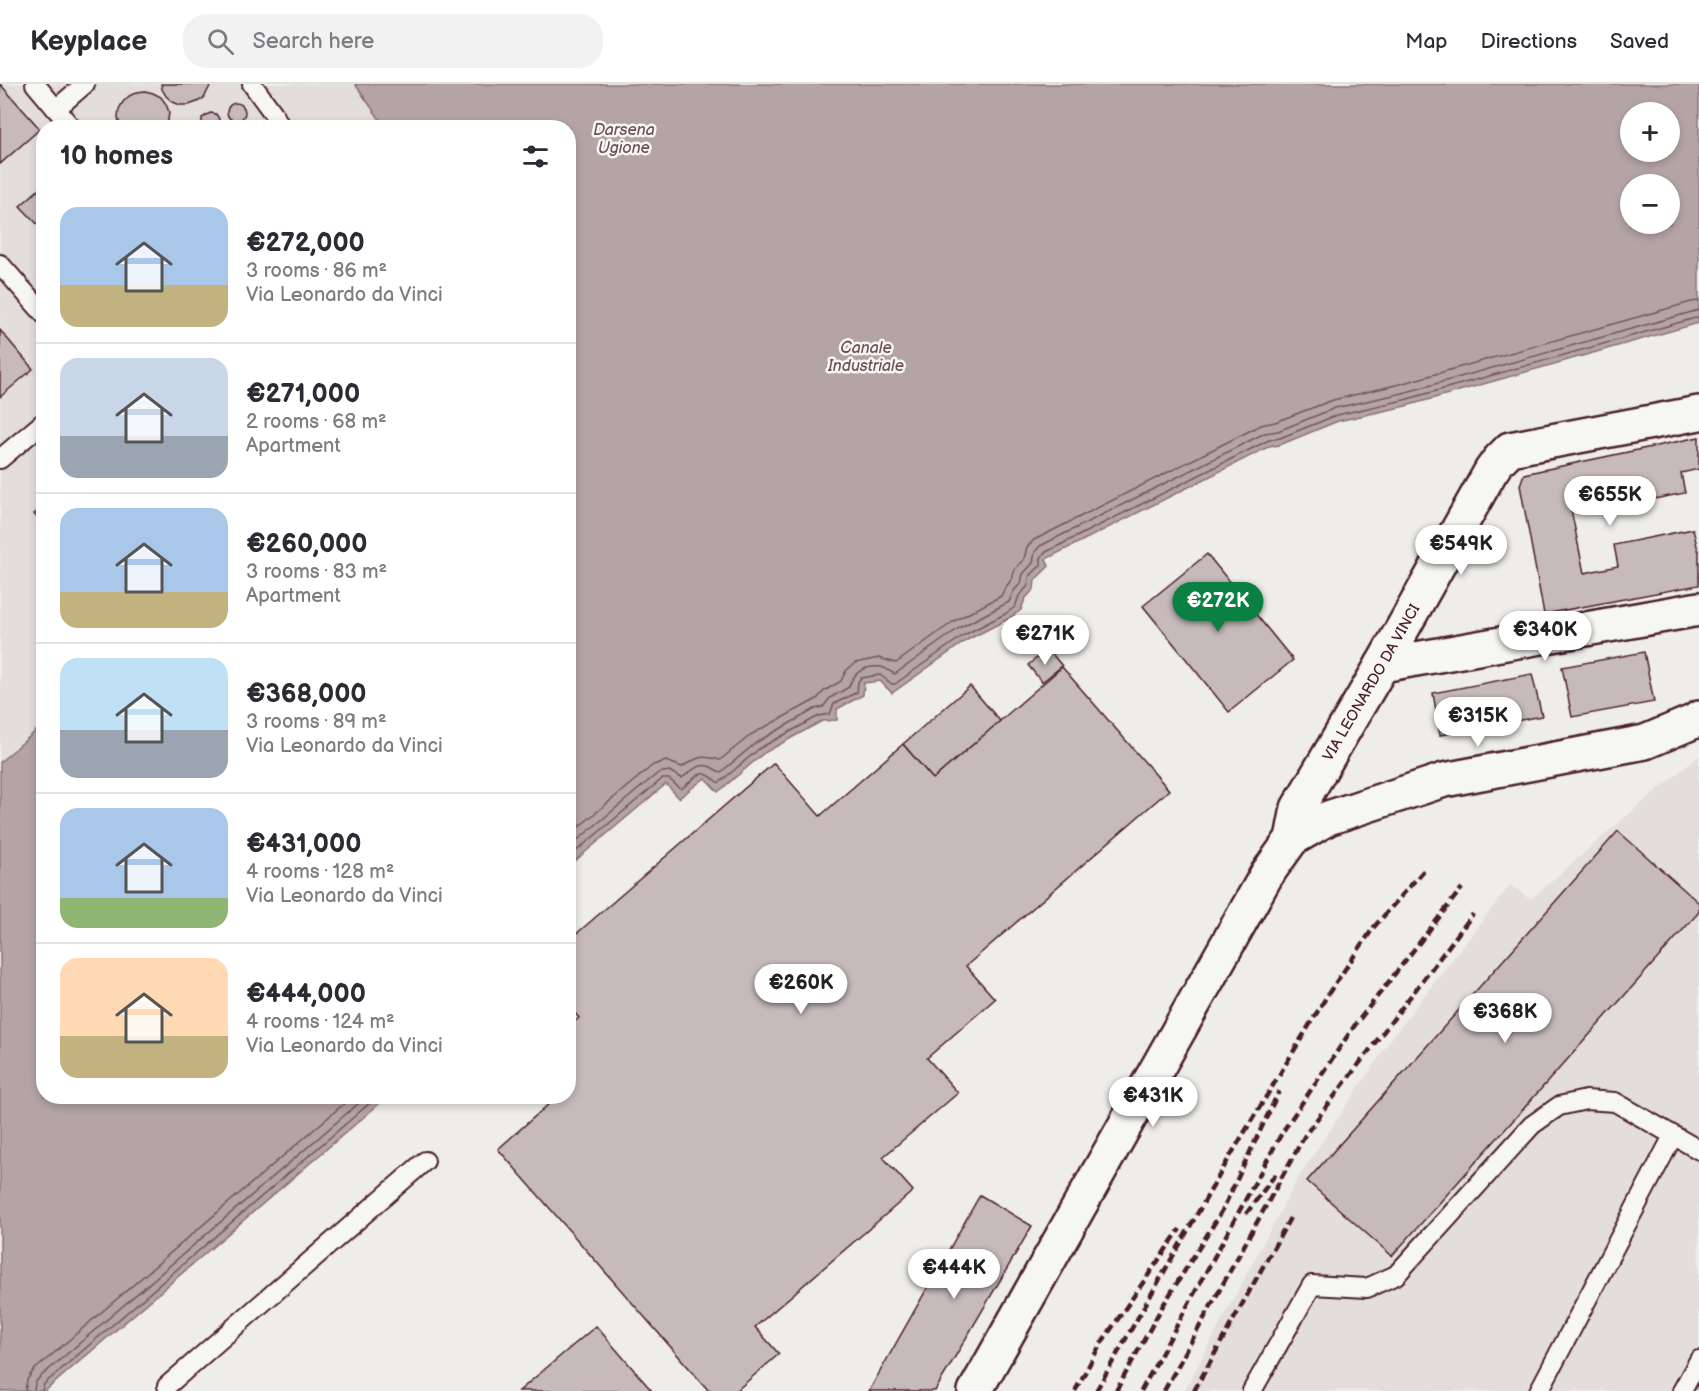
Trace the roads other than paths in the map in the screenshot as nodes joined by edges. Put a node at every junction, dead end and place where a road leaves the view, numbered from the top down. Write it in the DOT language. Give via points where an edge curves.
graph roads {
  1 [pos="35,84"];
  2 [pos="85,84"];
  3 [pos="252,84"];
  4 [pos="56,109"];
  5 [pos="65,120"];
  6 [pos="277,120"];
  7 [pos="0,264"];
  8 [pos="36,305"];
  9 [pos="1699,413"];
  10 [pos="36,429"];
  11 [pos="0,459"];
  12 [pos="1699,609"];
  13 [pos="1382,666"];
  14 [pos="1699,717"];
  15 [pos="1292,839"];
  16 [pos="1673,1136"];
  17 [pos="1699,1150"];
  18 [pos="425,1161"];
  19 [pos="1699,1360"];
  20 [pos="166,1389"];
  21 [pos="975,1391"];
  22 [pos="1252,1391"];
  23 [pos="1539,1391"];
  24 [pos="1682,1391"];
  1 -- 4 [label="lane"];
  2 -- 4 [label="lane"];
  3 -- 6 [label="lane"];
  4 -- 5 [label="lane"];
  7 -- 8 [label="lane"];
  9 -- 13 [label="street, VIA LEONARDO DA VINCI" via="1510,449 1491,471"];
  10 -- 11 [label="lane"];
  12 -- 13 [label="street"];
  13 -- 15 [label="street, VIA LEONARDO DA VINCI" via="1298,808"];
  14 -- 15 [label="street, VIA LEONARDO DA VINCI" via="1645,742 1444,780 1328,818"];
  15 -- 21 [label="street, VIA LEONARDO DA VINCI" via="1267,874"];
  16 -- 17 [label="lane"];
  16 -- 22 [label="lane" via="1615,1102 1586,1100 1559,1106 1532,1125 1396,1275 1367,1288 1312,1285"];
  16 -- 23 [label="lane"];
  18 -- 20 [label="lane"];
  19 -- 24 [label="lane"];
}
